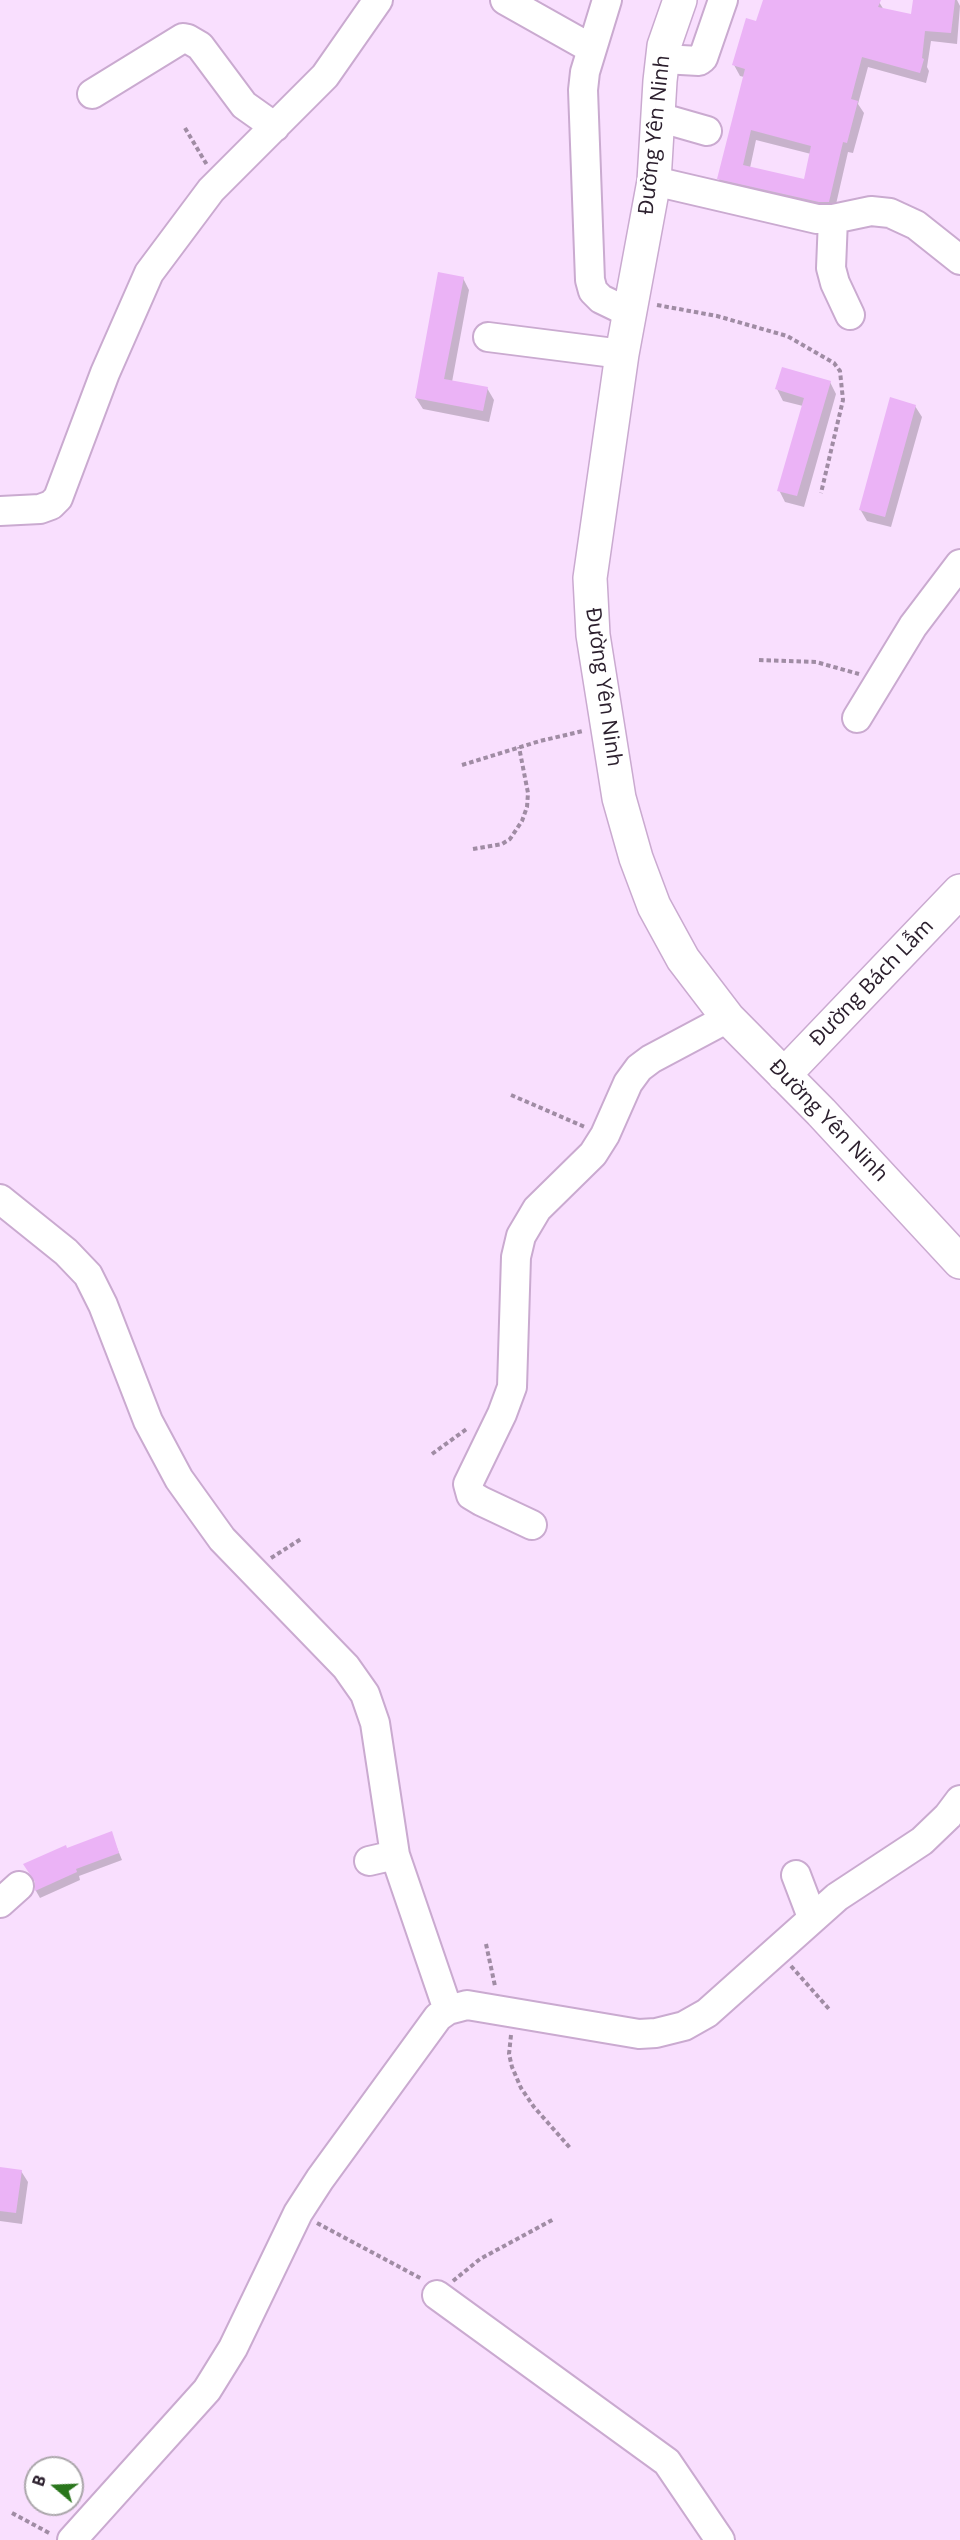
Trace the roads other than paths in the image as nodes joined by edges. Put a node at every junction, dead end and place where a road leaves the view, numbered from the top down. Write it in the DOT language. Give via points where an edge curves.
graph roads {
  1 [pos="378,0"];
  2 [pos="505,0"];
  3 [pos="607,0"];
  4 [pos="680,0"];
  5 [pos="723,0"];
  6 [pos="592,49"];
  7 [pos="663,59"];
  8 [pos="92,94"];
  9 [pos="658,117"];
  10 [pos="275,127"];
  11 [pos="707,131"];
  12 [pos="654,181"];
  13 [pos="833,219"];
  14 [pos="960,260"];
  15 [pos="631,307"];
  16 [pos="850,315"];
  17 [pos="488,337"];
  18 [pos="622,354"];
  19 [pos="0,511"];
  20 [pos="960,564"];
  21 [pos="857,717"];
  22 [pos="960,891"];
  23 [pos="728,1018"];
  24 [pos="784,1075"];
  25 [pos="0,1199"];
  26 [pos="960,1262"];
  27 [pos="532,1525"];
  28 [pos="960,1800"];
  29 [pos="796,1875"];
  30 [pos="812,1917"];
  31 [pos="448,2010"];
  32 [pos="437,2295"];
  33 [pos="62,2537"];
  34 [pos="720,2540"];
  1 -- 10 [label="street" via="324,76"];
  2 -- 6 [label="street"];
  3 -- 6 [label="street"];
  4 -- 7 [label="main road, Đường Yên Ninh"];
  5 -- 7 [label="street" via="703,58"];
  6 -- 15 [label="street" via="583,90 590,280 601,299"];
  7 -- 9 [label="main road, Đường Yên Ninh"];
  8 -- 10 [label="street" via="183,38 200,46 244,105"];
  9 -- 11 [label="street"];
  9 -- 12 [label="main road, Đường Yên Ninh"];
  10 -- 19 [label="street" via="195,209 149,273 105,373 58,498 40,509"];
  12 -- 13 [label="street" via="806,217"];
  12 -- 15 [label="main road, Đường Yên Ninh"];
  13 -- 14 [label="street" via="871,211 899,216"];
  13 -- 16 [label="street" via="831,268"];
  15 -- 18 [label="main road, Đường Yên Ninh"];
  17 -- 18 [label="street"];
  18 -- 23 [label="main road, Đường Yên Ninh" via="590,578 607,726 619,798 654,906 683,959"];
  20 -- 21 [label="street" via="913,626"];
  22 -- 24 [label="main road, Đường Bách Lẫm"];
  23 -- 24 [label="main road, Đường Yên Ninh"];
  23 -- 27 [label="street" via="639,1068 586,1164 537,1209 520,1236 512,1387 468,1484 471,1495"];
  24 -- 26 [label="main road, Đường Yên Ninh"];
  25 -- 31 [label="street" via="66,1252 88,1275 148,1421 195,1503 222,1539 253,1570 328,1633 357,1680 375,1723 382,1858"];
  28 -- 30 [label="street" via="922,1840 858,1881"];
  29 -- 30 [label="street"];
  30 -- 31 [label="street" via="708,2013 671,2030 639,2034 466,2005"];
  31 -- 33 [label="street" via="433,2023 298,2213 233,2348 207,2390"];
  32 -- 34 [label="street" via="667,2462"];
}
